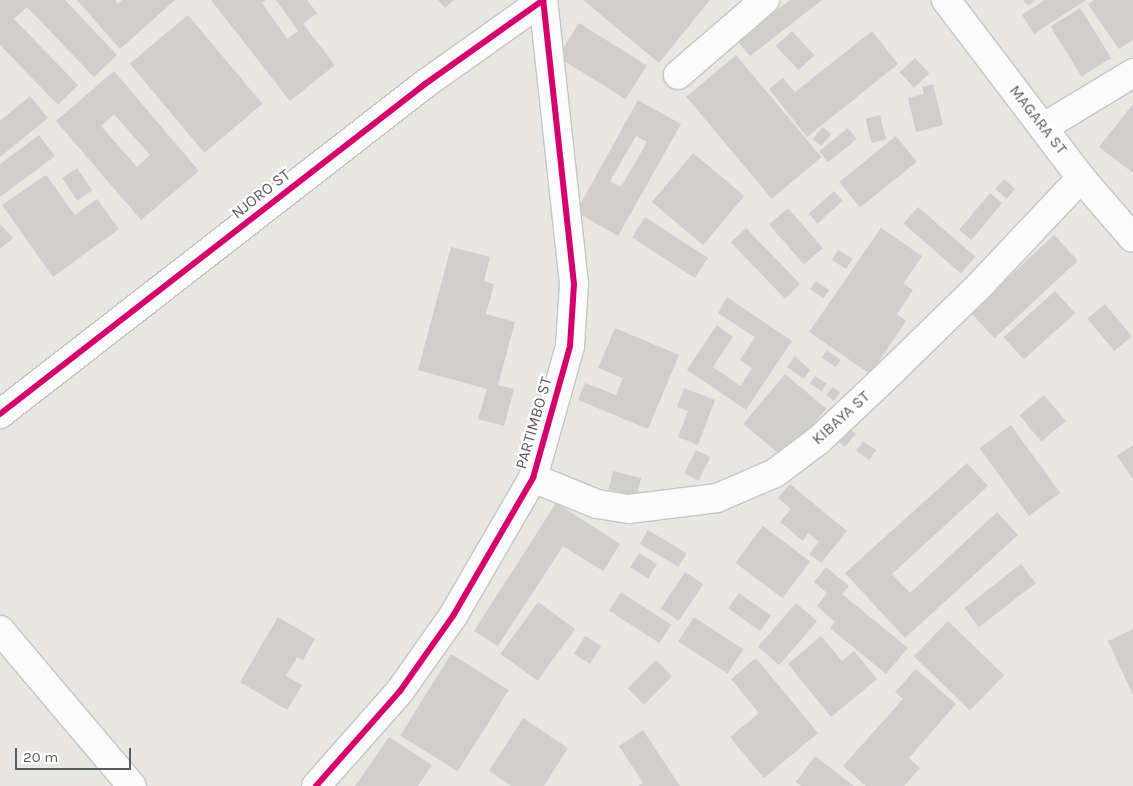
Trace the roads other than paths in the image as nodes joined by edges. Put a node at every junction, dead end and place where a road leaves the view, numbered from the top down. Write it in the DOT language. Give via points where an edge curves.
graph roads {
  1 [pos="543,0"];
  2 [pos="765,0"];
  3 [pos="946,0"];
  4 [pos="1133,73"];
  5 [pos="678,75"];
  6 [pos="1044,126"];
  7 [pos="1081,178"];
  8 [pos="1133,238"];
  9 [pos="0,414"];
  10 [pos="533,478"];
  11 [pos="0,630"];
  12 [pos="132,786"];
  13 [pos="316,786"];
  1 -- 9 [label="street, NJORO ST" via="425,84"];
  1 -- 10 [label="street, PARTIMBO ST" via="574,284 570,346"];
  2 -- 5 [label="street"];
  3 -- 6 [label="street, MAGARA ST"];
  4 -- 6 [label="street"];
  6 -- 7 [label="street, MAGARA ST"];
  7 -- 8 [label="street, MAGARA ST"];
  7 -- 10 [label="street, KIBAYA ST" via="981,284 893,370 818,440 775,473 717,498 629,509 597,504"];
  10 -- 13 [label="street, PARTIMBO ST" via="453,616 400,691"];
  11 -- 12 [label="street"];
}
